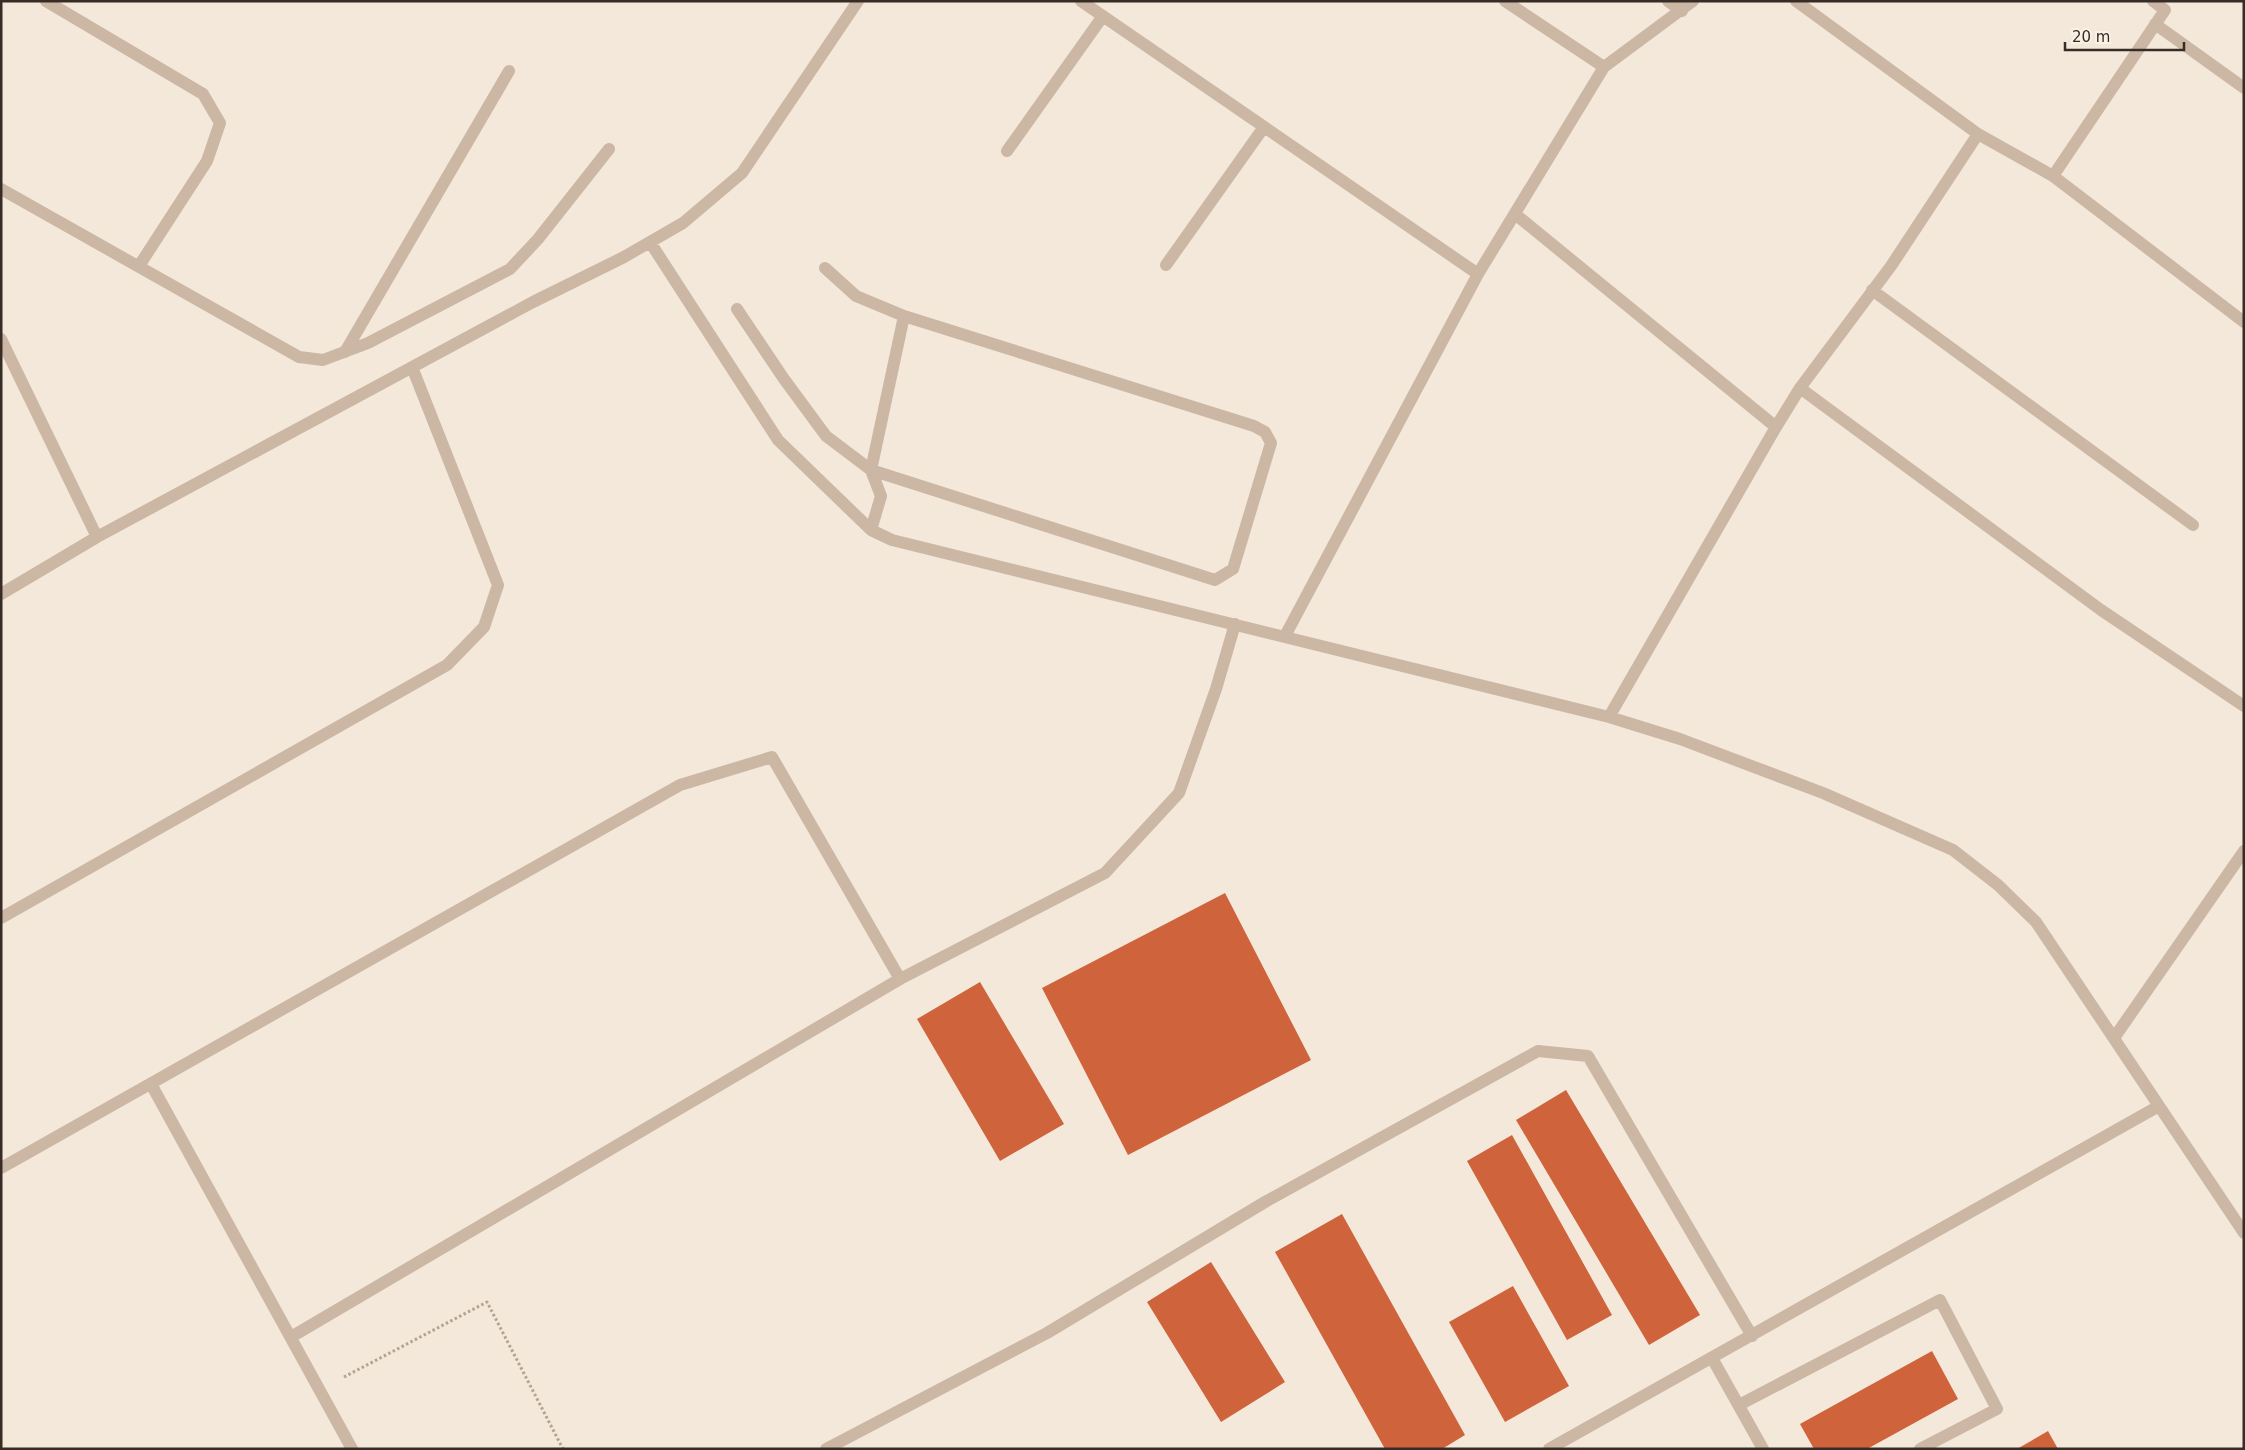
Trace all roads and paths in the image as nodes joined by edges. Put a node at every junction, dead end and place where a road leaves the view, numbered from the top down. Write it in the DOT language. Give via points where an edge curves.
graph roads {
  1 [pos="46,1"];
  2 [pos="858,1"];
  3 [pos="1081,1"];
  4 [pos="1505,1"];
  5 [pos="1668,1"];
  6 [pos="1693,1"];
  7 [pos="1796,1"];
  8 [pos="2153,1"];
  9 [pos="1682,11"];
  10 [pos="1103,16"];
  11 [pos="2155,24"];
  12 [pos="1604,67"];
  13 [pos="509,71"];
  14 [pos="2244,88"];
  15 [pos="1264,128"];
  16 [pos="1978,134"];
  17 [pos="609,149"];
  18 [pos="1006,151"];
  19 [pos="2054,176"];
  20 [pos="1,189"];
  21 [pos="1515,214"];
  22 [pos="650,242"];
  23 [pos="1166,265"];
  24 [pos="139,266"];
  25 [pos="825,268"];
  26 [pos="1478,274"];
  27 [pos="1872,290"];
  28 [pos="737,309"];
  29 [pos="904,316"];
  30 [pos="2244,322"];
  31 [pos="1,339"];
  32 [pos="345,352"];
  33 [pos="412,367"];
  34 [pos="1800,388"];
  35 [pos="1776,427"];
  36 [pos="871,470"];
  37 [pos="2193,525"];
  38 [pos="871,530"];
  39 [pos="96,537"];
  40 [pos="1,594"];
  41 [pos="1235,624"];
  42 [pos="1285,636"];
  43 [pos="2244,706"];
  44 [pos="1609,717"];
  45 [pos="2244,851"];
  46 [pos="1,918"];
  47 [pos="900,978"];
  48 [pos="2114,1038"];
  49 [pos="151,1084"];
  50 [pos="2159,1106"];
  51 [pos="1,1168"];
  52 [pos="2244,1233"];
  53 [pos="1752,1336"];
  54 [pos="290,1337"];
  55 [pos="1712,1358"];
  56 [pos="342,1378"];
  57 [pos="1739,1406"];
  58 [pos="352,1449"];
  59 [pos="563,1449"];
  60 [pos="826,1449"];
  61 [pos="1549,1449"];
  62 [pos="1763,1449"];
  63 [pos="1920,1449"];
  1 -- 24 [label="street" via="203,94 220,124 207,161"];
  2 -- 22 [label="street" via="742,174 683,223"];
  3 -- 10 [label="street"];
  4 -- 12 [label="street"];
  5 -- 9 [label="street"];
  6 -- 9 [label="street"];
  7 -- 16 [label="street"];
  8 -- 11 [label="street" via="2165,10"];
  9 -- 12 [label="street"];
  10 -- 15 [label="street"];
  10 -- 18 [label="street"];
  11 -- 14 [label="street"];
  11 -- 19 [label="street"];
  12 -- 21 [label="street"];
  13 -- 32 [label="street"];
  15 -- 23 [label="street"];
  15 -- 26 [label="street"];
  16 -- 19 [label="street"];
  16 -- 27 [label="street"];
  17 -- 32 [label="street" via="538,240 510,269"];
  19 -- 30 [label="street"];
  20 -- 24 [label="street"];
  21 -- 26 [label="street"];
  21 -- 35 [label="street"];
  22 -- 33 [label="street"];
  22 -- 38 [label="street" via="778,440"];
  24 -- 32 [label="street" via="299,357 323,360"];
  25 -- 29 [label="street" via="856,296"];
  26 -- 42 [label="street"];
  27 -- 34 [label="street"];
  27 -- 37 [label="street"];
  28 -- 36 [label="street" via="826,436"];
  29 -- 36 [label="street"];
  29 -- 36 [label="street" via="1254,426 1266,432 1271,443 1233,569 1215,580"];
  31 -- 39 [label="street"];
  33 -- 39 [label="street"];
  33 -- 46 [label="street" via="498,585 484,627 447,665"];
  34 -- 35 [label="street"];
  34 -- 43 [label="street" via="2094,604"];
  35 -- 44 [label="street"];
  36 -- 38 [label="street" via="881,496"];
  38 -- 41 [label="street" via="892,540"];
  39 -- 40 [label="street"];
  41 -- 42 [label="street"];
  41 -- 47 [label="street" via="1179,793 1105,873"];
  42 -- 44 [label="street"];
  44 -- 48 [label="street" via="1680,739 1823,793 1953,850 1998,885 2036,922"];
  45 -- 48 [label="street"];
  47 -- 49 [label="street" via="772,757 680,785"];
  47 -- 54 [label="street"];
  48 -- 50 [label="street"];
  49 -- 51 [label="street"];
  49 -- 54 [label="street"];
  50 -- 52 [label="street"];
  50 -- 53 [label="street"];
  53 -- 55 [label="street"];
  53 -- 60 [label="street" via="1588,1056 1538,1051 1265,1202 1047,1333"];
  54 -- 58 [label="street"];
  55 -- 57 [label="street"];
  55 -- 61 [label="street"];
  56 -- 59 [label="path" via="487,1302"];
  57 -- 62 [label="street"];
  57 -- 63 [label="street" via="1940,1300 1996,1409"];
}
